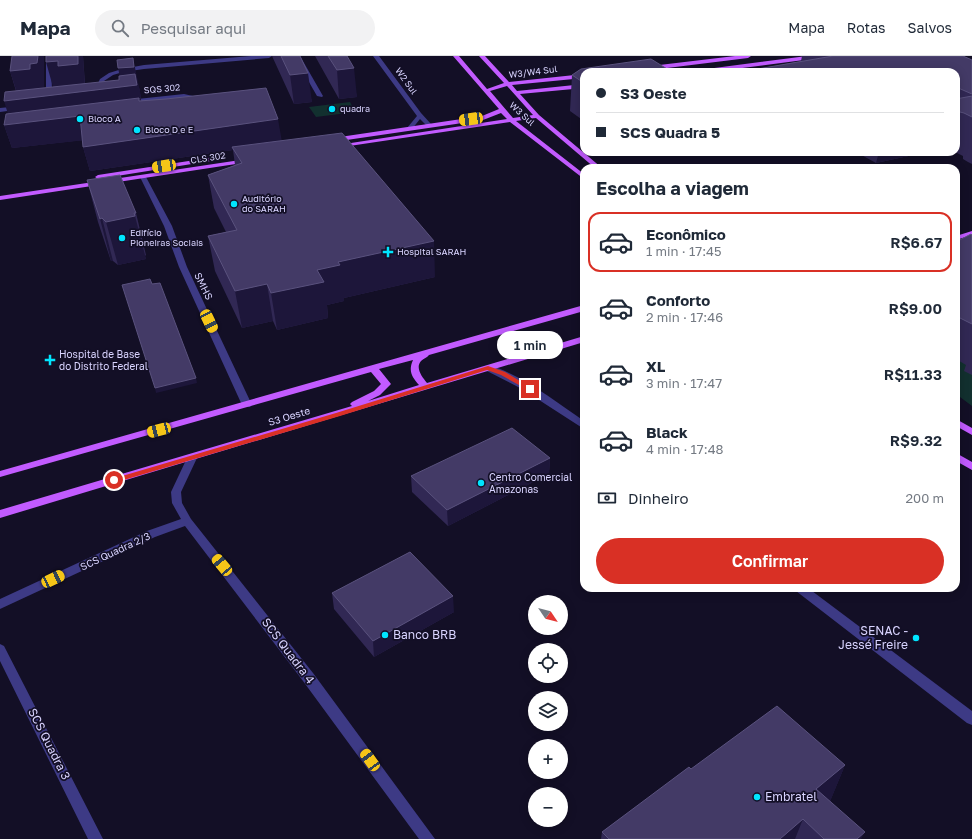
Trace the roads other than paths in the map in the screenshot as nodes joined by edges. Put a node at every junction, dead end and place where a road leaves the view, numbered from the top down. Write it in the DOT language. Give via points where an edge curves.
graph roads {
  1 [pos="183,56"];
  2 [pos="270,56"];
  3 [pos="297,56"];
  4 [pos="376,56"];
  5 [pos="456,56"];
  6 [pos="482,56"];
  7 [pos="748,56"];
  8 [pos="819,56"];
  9 [pos="48,57"];
  10 [pos="714,60"];
  11 [pos="699,62"];
  12 [pos="182,64"];
  13 [pos="654,68"];
  14 [pos="711,68"];
  15 [pos="726,68"];
  16 [pos="580,76"];
  17 [pos="508,84"];
  18 [pos="580,86"];
  19 [pos="485,91"];
  20 [pos="516,93"];
  21 [pos="320,96"];
  22 [pos="94,100"];
  23 [pos="118,103"];
  24 [pos="51,105"];
  25 [pos="26,108"];
  26 [pos="0,110"];
  27 [pos="502,110"];
  28 [pos="198,112"];
  29 [pos="420,116"];
  30 [pos="537,116"];
  31 [pos="511,120"];
  32 [pos="429,125"];
  33 [pos="410,128"];
  34 [pos="451,130"];
  35 [pos="325,142"];
  36 [pos="333,148"];
  37 [pos="580,152"];
  38 [pos="248,154"];
  39 [pos="585,156"];
  40 [pos="559,159"];
  41 [pos="256,160"];
  42 [pos="594,164"];
  43 [pos="580,169"];
  44 [pos="580,174"];
  45 [pos="143,177"];
  46 [pos="0,191"];
  47 [pos="0,198"];
  48 [pos="972,234"];
  49 [pos="960,237"];
  50 [pos="580,309"];
  51 [pos="580,340"];
  52 [pos="428,352"];
  53 [pos="373,368"];
  54 [pos="488,368"];
  55 [pos="425,386"];
  56 [pos="247,405"];
  57 [pos="338,414"];
  58 [pos="580,423"];
  59 [pos="960,424"];
  60 [pos="972,432"];
  61 [pos="192,458"];
  62 [pos="960,458"];
  63 [pos="972,466"];
  64 [pos="0,474"];
  65 [pos="0,514"];
  66 [pos="187,521"];
  67 [pos="805,592"];
  68 [pos="0,604"];
  69 [pos="0,649"];
  70 [pos="972,720"];
  71 [pos="96,839"];
  72 [pos="428,839"];
  1 -- 12 [label="street"];
  2 -- 12 [label="street"];
  3 -- 21 [label="street"];
  4 -- 29 [label="street, W2 Sul"];
  5 -- 19 [label="main road, W3 Sul"];
  6 -- 17 [label="main road, W3 Sul"];
  7 -- 10 [label="main road"];
  8 -- 15 [label="main road"];
  9 -- 24 [label="street" via="49,92 40,106"];
  10 -- 11 [label="main road"];
  10 -- 15 [label="main road"];
  11 -- 13 [label="main road"];
  11 -- 14 [label="main road"];
  12 -- 22 [label="street" via="144,67 112,74 102,80 99,93"];
  16 -- 17 [label="main road, W3/W4 Sul"];
  17 -- 19 [label="main road, W3/W4 Sul"];
  17 -- 20 [label="main road, W3 Sul"];
  18 -- 20 [label="main road, W3/W4 Sul"];
  19 -- 27 [label="main road, W3 Sul"];
  20 -- 30 [label="main road, W3 Sul"];
  23 -- 28 [label="street, SQS 302" via="184,96 197,101 190,112"];
  25 -- 26 [label="street"];
  27 -- 31 [label="main road, W3 Sul"];
  27 -- 32 [label="main road" via="483,118"];
  29 -- 32 [label="street, W2 Sul"];
  29 -- 33 [label="street"];
  30 -- 31 [label="main road"];
  30 -- 37 [label="main road, W3 Sul"];
  31 -- 34 [label="main road"];
  31 -- 40 [label="main road, W3 Sul"];
  32 -- 33 [label="main road"];
  32 -- 34 [label="main road"];
  33 -- 35 [label="main road"];
  34 -- 36 [label="main road"];
  38 -- 46 [label="main road, CLS 302"];
  39 -- 42 [label="main road, W3 Sul"];
  40 -- 43 [label="main road"];
  40 -- 44 [label="main road, W3 Sul"];
  41 -- 45 [label="main road, CLS 302"];
  45 -- 47 [label="main road, CLS 302"];
  45 -- 56 [label="street, SMHS" via="168,226 182,266"];
  48 -- 49 [label="main road"];
  50 -- 52 [label="main road"];
  51 -- 54 [label="main road, S3 Oeste"];
  52 -- 53 [label="main road"];
  52 -- 55 [label="main road" via="417,360 414,367 416,376"];
  53 -- 56 [label="main road"];
  53 -- 57 [label="main road" via="386,384 376,393"];
  54 -- 55 [label="main road, S3 Oeste"];
  54 -- 58 [label="street" via="524,385"];
  55 -- 57 [label="main road, S3 Oeste"];
  56 -- 64 [label="main road"];
  57 -- 61 [label="main road, S3 Oeste"];
  59 -- 60 [label="main road"];
  61 -- 65 [label="main road, S3 Oeste"];
  61 -- 66 [label="street, SCS Quadra 4" via="176,492 177,503"];
  62 -- 63 [label="main road"];
  66 -- 68 [label="street, SCS Quadra 2/3" via="151,534"];
  66 -- 72 [label="street, SCS Quadra 4" via="308,677"];
  67 -- 70 [label="street"];
  69 -- 71 [label="street, SCS Quadra 3"];
}
